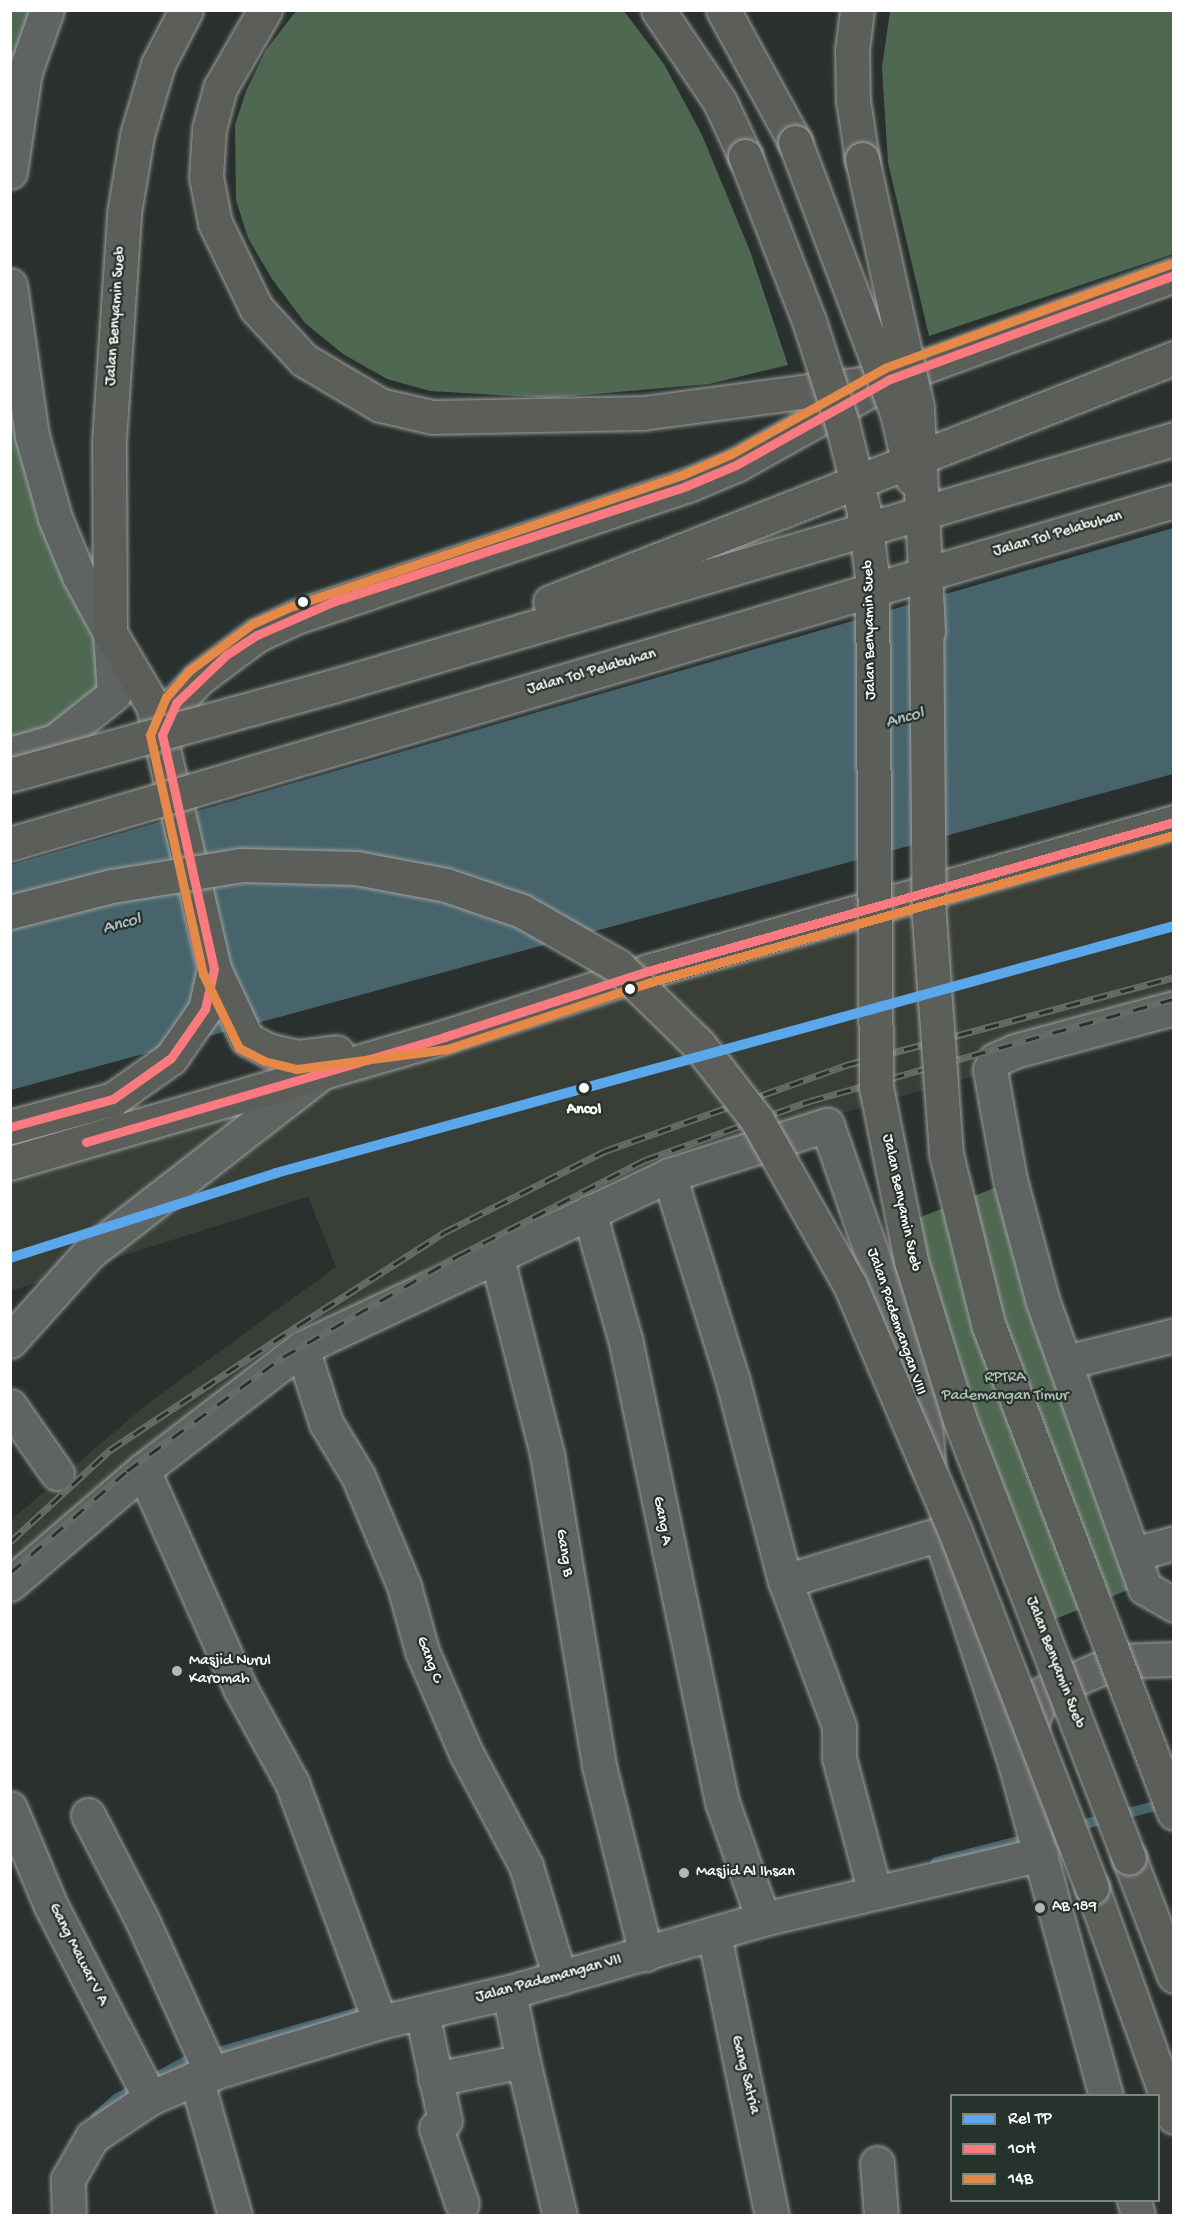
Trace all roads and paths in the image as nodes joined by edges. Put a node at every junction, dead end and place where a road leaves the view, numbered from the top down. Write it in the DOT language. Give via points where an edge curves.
graph roads {
  1 [pos="47,10"];
  2 [pos="186,10"];
  3 [pos="265,10"];
  4 [pos="658,10"];
  5 [pos="723,10"];
  6 [pos="857,10"];
  7 [pos="10,172"];
  8 [pos="1173,275"];
  9 [pos="10,285"];
  10 [pos="1173,358"];
  11 [pos="890,379"];
  12 [pos="1173,439"];
  13 [pos="1173,501"];
  14 [pos="928,632"];
  15 [pos="110,633"];
  16 [pos="333,686"];
  17 [pos="163,738"];
  18 [pos="10,754"];
  19 [pos="10,775"];
  20 [pos="1173,822"];
  21 [pos="10,844"];
  22 [pos="10,912"];
  23 [pos="214,969"];
  24 [pos="1173,1008"];
  25 [pos="444,1037"];
  26 [pos="326,1069"];
  27 [pos="10,1127"];
  28 [pos="10,1163"];
  29 [pos="669,1175"];
  30 [pos="589,1212"];
  31 [pos="497,1258"];
  32 [pos="1173,1335"];
  33 [pos="10,1341"];
  34 [pos="302,1348"];
  35 [pos="1066,1362"];
  36 [pos="10,1406"];
  37 [pos="143,1470"];
  38 [pos="57,1473"];
  39 [pos="940,1534"];
  40 [pos="1173,1543"];
  41 [pos="1134,1554"];
  42 [pos="785,1581"];
  43 [pos="10,1584"];
  44 [pos="1173,1605"];
  45 [pos="1173,1659"];
  46 [pos="1015,1764"];
  47 [pos="10,1808"];
  48 [pos="1173,1812"];
  49 [pos="88,1815"];
  50 [pos="1042,1854"];
  51 [pos="870,1876"];
  52 [pos="759,1908"];
  53 [pos="714,1934"];
  54 [pos="644,1942"];
  55 [pos="556,1966"];
  56 [pos="1173,1976"];
  57 [pos="509,1992"];
  58 [pos="376,2009"];
  59 [pos="422,2013"];
  60 [pos="523,2061"];
  61 [pos="203,2067"];
  62 [pos="435,2079"];
  63 [pos="146,2089"];
  64 [pos="1105,2094"];
  65 [pos="1173,2117"];
  66 [pos="877,2163"];
  67 [pos="462,2204"];
  68 [pos="69,2216"];
  69 [pos="235,2216"];
  70 [pos="560,2216"];
  71 [pos="772,2216"];
  72 [pos="881,2216"];
  1 -- 7 [label="street" via="25,72"];
  2 -- 15 [label="main road, Jalan Benyamin Sueb" via="158,64 137,135 124,213 109,441"];
  3 -- 11 [label="main road" via="220,88 209,129 206,177 215,223 256,308 304,360 380,405 432,417 644,413 783,398"];
  4 -- 56 [label="main road, Jalan Benyamin Sueb, bridge" via="720,102 745,156 809,321 864,512 872,577 876,1087 911,1261 960,1420"];
  5 -- 14 [label="main road, bridge" via="795,142 897,413 922,532"];
  6 -- 14 [label="main road, bridge" via="852,49 860,147 917,407 924,484"];
  8 -- 11 [label="main road"];
  9 -- 15 [label="street" via="32,436 55,518 79,576"];
  10 -- 16 [label="main road, bridge"];
  11 -- 17 [label="main road" via="736,465 686,486 335,601 267,631 198,679 176,703"];
  12 -- 16 [label="main road, bridge"];
  13 -- 21 [label="main road, Jalan Tol Pelabuhan, bridge"];
  14 -- 48 [label="main road, bridge" via="929,917 946,1154 988,1324"];
  15 -- 17 [label="main road" via="144,686"];
  15 -- 18 [label="street" via="114,694 55,741"];
  16 -- 19 [label="main road, bridge"];
  17 -- 23 [label="main road, bridge"];
  20 -- 25 [label="main road" via="648,971"];
  22 -- 65 [label="main road, bridge" via="112,886 242,865 356,868 446,885 522,911 618,966 699,1045 757,1120 850,1285 955,1532 1092,1888"];
  23 -- 25 [label="main road" via="247,1039 268,1050 298,1057"];
  23 -- 27 [label="main road" via="205,1009 171,1058 113,1100"];
  24 -- 35 [label="street" via="1015,1051 995,1060 990,1070 1010,1180 1043,1302"];
  25 -- 26 [label="main road"];
  26 -- 28 [label="main road"];
  26 -- 33 [label="street" via="89,1252"];
  29 -- 30 [label="street"];
  29 -- 39 [label="street, Jalan Pademangan VIII" via="827,1125 924,1403 929,1507"];
  29 -- 42 [label="street" via="732,1378"];
  30 -- 31 [label="street"];
  30 -- 52 [label="street, Gang A" via="626,1343 722,1802"];
  31 -- 34 [label="street"];
  31 -- 54 [label="street, Gang B" via="547,1454 600,1766"];
  32 -- 35 [label="street"];
  34 -- 37 [label="street"];
  34 -- 55 [label="street, Gang C" via="330,1431 358,1476 404,1586 422,1651 466,1753 526,1866"];
  35 -- 41 [label="street"];
  36 -- 38 [label="street"];
  37 -- 43 [label="street"];
  37 -- 58 [label="street" via="241,1690 292,1783"];
  39 -- 42 [label="street"];
  39 -- 46 [label="street, Jalan Pademangan VIII" via="989,1672"];
  40 -- 41 [label="street"];
  41 -- 44 [label="street" via="1148,1592"];
  42 -- 51 [label="street" via="838,1726 839,1758"];
  45 -- 46 [label="street" via="1117,1661 1043,1693"];
  46 -- 50 [label="street, Jalan Pademangan VIII"];
  47 -- 63 [label="street, Gang Mawar V A" via="51,1906"];
  49 -- 61 [label="street" via="142,1920"];
  50 -- 51 [label="street, Jalan Pademangan VII"];
  50 -- 64 [label="street, Jalan Pademangan VIII"];
  51 -- 52 [label="street, Jalan Pademangan VII"];
  52 -- 53 [label="street, Jalan Pademangan VII"];
  53 -- 54 [label="street, Jalan Pademangan VII"];
  53 -- 71 [label="street, Gang Satria"];
  54 -- 55 [label="street, Jalan Pademangan VII"];
  55 -- 57 [label="street, Jalan Pademangan VII"];
  57 -- 59 [label="street, Jalan Pademangan VII"];
  57 -- 60 [label="street"];
  58 -- 59 [label="street, Jalan Pademangan VII"];
  58 -- 61 [label="street, Jalan Pademangan VII"];
  59 -- 62 [label="street"];
  60 -- 62 [label="street"];
  60 -- 70 [label="street"];
  61 -- 63 [label="street, Jalan Pademangan VII"];
  61 -- 69 [label="street"];
  62 -- 67 [label="street" via="445,2121 436,2128"];
  63 -- 68 [label="street, Jalan Pademangan VII" via="92,2137 68,2179"];
  66 -- 72 [label="street"];
}
